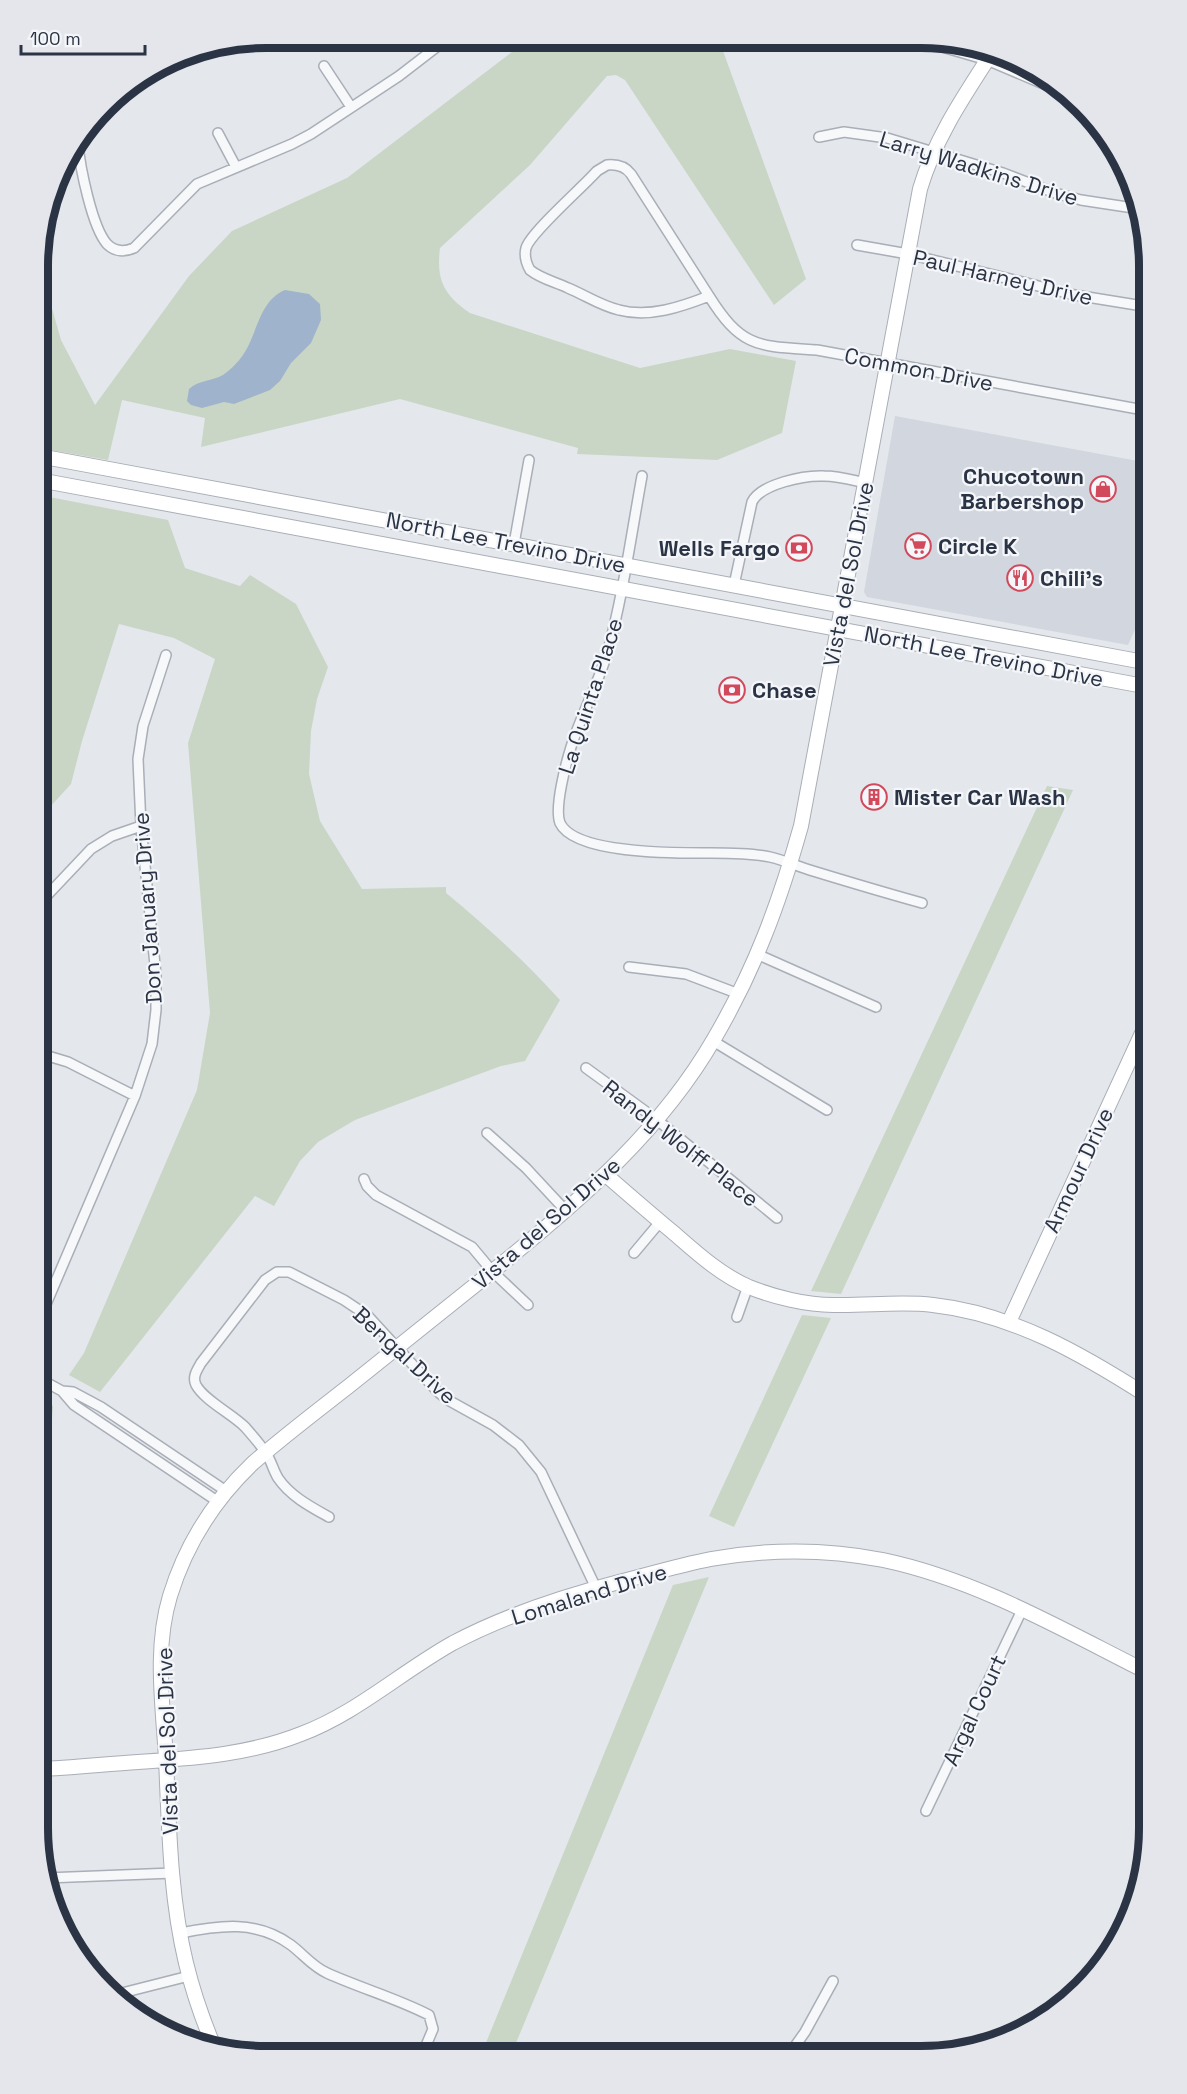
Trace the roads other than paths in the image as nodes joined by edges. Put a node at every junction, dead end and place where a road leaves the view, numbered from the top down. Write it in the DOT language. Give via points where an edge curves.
graph roads {
  1 [pos="435,48"];
  2 [pos="988,59"];
  3 [pos="324,66"];
  4 [pos="351,107"];
  5 [pos="218,133"];
  6 [pos="819,137"];
  7 [pos="79,153"];
  8 [pos="932,153"];
  9 [pos="236,167"];
  10 [pos="1131,208"];
  11 [pos="857,245"];
  12 [pos="908,254"];
  13 [pos="709,296"];
  14 [pos="1139,306"];
  15 [pos="888,363"];
  16 [pos="1139,409"];
  17 [pos="48,458"];
  18 [pos="529,460"];
  19 [pos="642,476"];
  20 [pos="48,482"];
  21 [pos="866,483"];
  22 [pos="514,544"];
  23 [pos="626,565"];
  24 [pos="734,585"];
  25 [pos="622,589"];
  26 [pos="843,605"];
  27 [pos="838,629"];
  28 [pos="1074,648"];
  29 [pos="166,655"];
  30 [pos="1139,661"];
  31 [pos="1069,672"];
  32 [pos="1139,685"];
  33 [pos="141,826"];
  34 [pos="790,865"];
  35 [pos="48,895"];
  36 [pos="922,903"];
  37 [pos="759,955"];
  38 [pos="629,967"];
  39 [pos="739,994"];
  40 [pos="876,1007"];
  41 [pos="713,1041"];
  42 [pos="1139,1042"];
  43 [pos="1134,1054"];
  44 [pos="48,1056"];
  45 [pos="1139,1057"];
  46 [pos="585,1068"];
  47 [pos="135,1096"];
  48 [pos="827,1110"];
  49 [pos="656,1119"];
  50 [pos="487,1132"];
  51 [pos="606,1175"];
  52 [pos="364,1179"];
  53 [pos="566,1211"];
  54 [pos="777,1218"];
  55 [pos="660,1222"];
  56 [pos="634,1253"];
  57 [pos="492,1271"];
  58 [pos="748,1286"];
  59 [pos="48,1300"];
  60 [pos="528,1305"];
  61 [pos="737,1317"];
  62 [pos="1010,1322"];
  63 [pos="398,1347"];
  64 [pos="48,1383"];
  65 [pos="1139,1391"];
  66 [pos="266,1452"];
  67 [pos="221,1496"];
  68 [pos="329,1517"];
  69 [pos="596,1588"];
  70 [pos="1022,1610"];
  71 [pos="1139,1668"];
  72 [pos="166,1760"];
  73 [pos="48,1768"];
  74 [pos="926,1810"];
  75 [pos="173,1873"];
  76 [pos="54,1878"];
  77 [pos="181,1933"];
  78 [pos="189,1976"];
  79 [pos="833,1981"];
  80 [pos="123,1993"];
  81 [pos="212,2039"];
  82 [pos="426,2046"];
  83 [pos="795,2046"];
  1 -- 4 [label="street"];
  2 -- 8 [label="main road, Vista del Sol Drive"];
  3 -- 4 [label="street"];
  4 -- 9 [label="street" via="292,144"];
  5 -- 9 [label="street"];
  6 -- 8 [label="street, Larry Wadkins Drive" via="865,133"];
  7 -- 9 [label="street" via="83,179 103,238 121,251 134,248 197,184"];
  8 -- 10 [label="street, Larry Wadkins Drive" via="1004,173 1055,193"];
  8 -- 12 [label="main road, Vista del Sol Drive" via="920,189"];
  11 -- 12 [label="street, Paul Harney Drive"];
  12 -- 14 [label="street, Paul Harney Drive" via="1075,296"];
  12 -- 15 [label="main road, Vista del Sol Drive"];
  13 -- 13 [label="street, Common Drive" via="624,167 607,165 597,171 526,247 526,265 536,274 619,310 666,310"];
  13 -- 15 [label="street, Common Drive" via="735,331 756,343"];
  15 -- 16 [label="street, Common Drive"];
  15 -- 21 [label="main road, Vista del Sol Drive"];
  17 -- 22 [label="main road, North Lee Trevino Drive"];
  18 -- 22 [label="street"];
  19 -- 23 [label="street, La Quinta Place"];
  20 -- 25 [label="main road, North Lee Trevino Drive"];
  21 -- 24 [label="street" via="811,476 762,489 752,502"];
  21 -- 26 [label="main road, Vista del Sol Drive"];
  22 -- 23 [label="main road, North Lee Trevino Drive"];
  23 -- 24 [label="main road, North Lee Trevino Drive"];
  23 -- 25 [label="street, La Quinta Place"];
  24 -- 26 [label="main road, North Lee Trevino Drive"];
  25 -- 27 [label="main road, North Lee Trevino Drive"];
  25 -- 34 [label="street, La Quinta Place" via="603,665 564,770 559,820 562,825 578,837 635,851 753,855"];
  26 -- 27 [label="main road, Vista del Sol Drive"];
  26 -- 28 [label="main road, North Lee Trevino Drive"];
  27 -- 31 [label="main road, North Lee Trevino Drive"];
  27 -- 34 [label="main road, Vista del Sol Drive" via="801,826"];
  28 -- 30 [label="main road, North Lee Trevino Drive"];
  28 -- 31 [label="main road"];
  29 -- 33 [label="street, Don January Drive" via="140,740"];
  31 -- 32 [label="main road, North Lee Trevino Drive"];
  33 -- 35 [label="street" via="112,836 92,849"];
  33 -- 47 [label="street, Don January Drive" via="156,1010 152,1044"];
  34 -- 36 [label="street"];
  34 -- 37 [label="main road, Vista del Sol Drive"];
  37 -- 39 [label="main road, Vista del Sol Drive"];
  37 -- 40 [label="street"];
  38 -- 39 [label="street" via="686,974"];
  39 -- 41 [label="main road, Vista del Sol Drive"];
  41 -- 48 [label="street"];
  41 -- 49 [label="main road, Vista del Sol Drive"];
  42 -- 43 [label="main road, Armour Drive"];
  43 -- 45 [label="street"];
  43 -- 62 [label="main road, Armour Drive"];
  44 -- 47 [label="street"];
  46 -- 49 [label="street, Randy Wolff Place"];
  47 -- 59 [label="street, Don January Drive"];
  49 -- 51 [label="main road, Vista del Sol Drive"];
  49 -- 54 [label="street, Randy Wolff Place"];
  50 -- 53 [label="street"];
  51 -- 53 [label="main road, Vista del Sol Drive"];
  51 -- 55 [label="main road"];
  52 -- 57 [label="street" via="376,1195 472,1247"];
  53 -- 57 [label="main road, Vista del Sol Drive"];
  55 -- 56 [label="street"];
  55 -- 58 [label="main road" via="711,1264"];
  57 -- 60 [label="street"];
  57 -- 63 [label="main road, Vista del Sol Drive"];
  58 -- 61 [label="street"];
  58 -- 62 [label="main road" via="817,1304 935,1305"];
  62 -- 65 [label="main road" via="1075,1352"];
  63 -- 66 [label="main road, Vista del Sol Drive"];
  63 -- 66 [label="street, Bengal Drive" via="368,1316 344,1300 289,1272 271,1275 201,1363 194,1378 204,1394 245,1427"];
  63 -- 69 [label="street, Bengal Drive" via="437,1391 506,1433 534,1461"];
  64 -- 67 [label="street" via="62,1391 74,1405"];
  66 -- 67 [label="main road, Vista del Sol Drive"];
  66 -- 68 [label="street, Bengal Drive" via="289,1491"];
  67 -- 72 [label="main road, Vista del Sol Drive" via="186,1554 166,1613 160,1682"];
  69 -- 70 [label="main road, Lomaland Drive" via="711,1559 808,1552 905,1566 960,1582"];
  69 -- 72 [label="main road, Lomaland Drive" via="534,1606 471,1634 314,1729 247,1751"];
  70 -- 71 [label="main road, Lomaland Drive"];
  70 -- 74 [label="street, Argal Court"];
  72 -- 73 [label="main road, Lomaland Drive"];
  72 -- 75 [label="main road, Vista del Sol Drive"];
  75 -- 76 [label="street"];
  75 -- 77 [label="main road, Vista del Sol Drive"];
  77 -- 78 [label="main road, Vista del Sol Drive"];
  77 -- 82 [label="street" via="243,1926 269,1932 324,1972 429,2015 433,2029"];
  78 -- 80 [label="street"];
  78 -- 81 [label="main road, Vista del Sol Drive"];
  79 -- 83 [label="street"];
}
